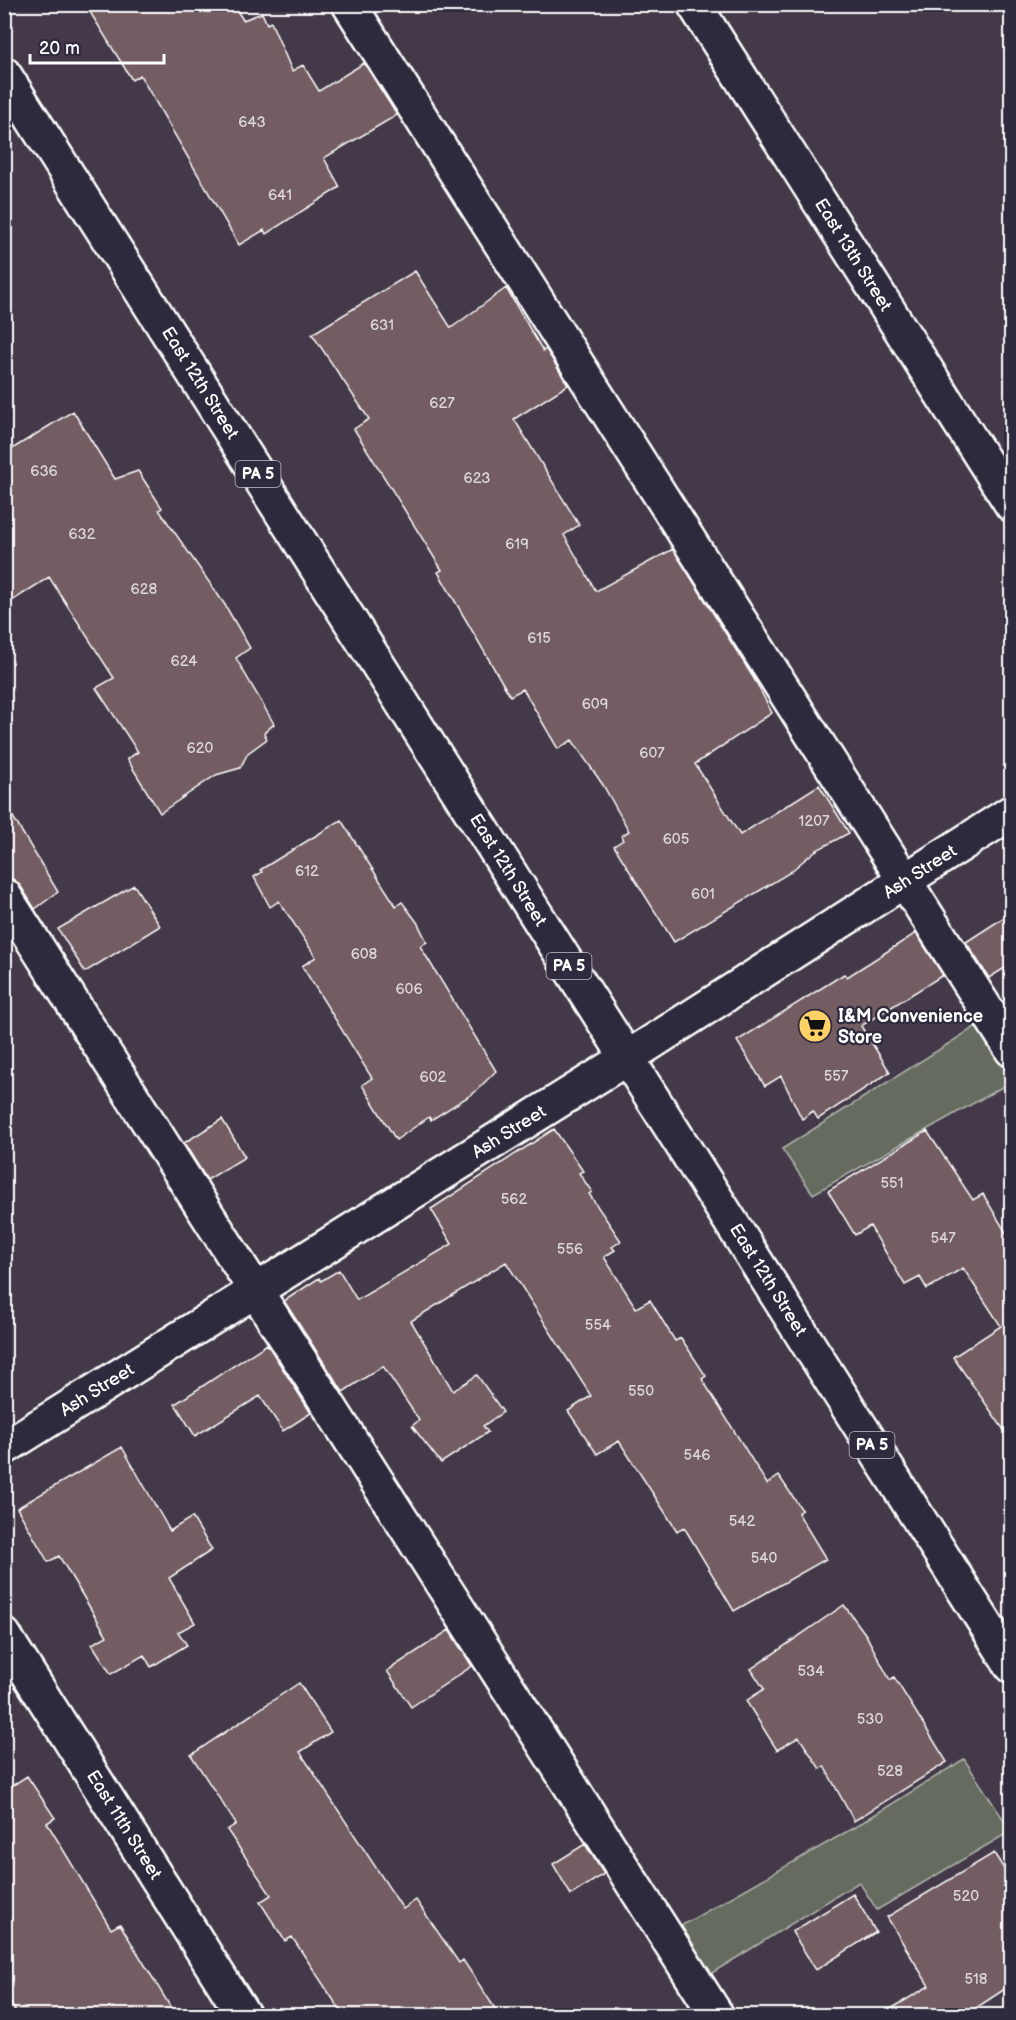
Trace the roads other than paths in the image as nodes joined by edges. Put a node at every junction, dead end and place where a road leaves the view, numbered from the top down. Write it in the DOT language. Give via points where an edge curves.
graph roads {
  1 [pos="348,4"];
  2 [pos="694,4"];
  3 [pos="4,74"];
  4 [pos="1011,505"];
  5 [pos="1011,812"];
  6 [pos="905,881"];
  7 [pos="4,895"];
  8 [pos="1011,1050"];
  9 [pos="627,1058"];
  10 [pos="255,1292"];
  11 [pos="4,1449"];
  12 [pos="4,1635"];
  13 [pos="1011,1666"];
  14 [pos="244,2016"];
  15 [pos="717,2016"];
  1 -- 6 [label="street"];
  2 -- 4 [label="street, East 13th Street"];
  3 -- 9 [label="street, East 12th Street / PA 5"];
  5 -- 6 [label="street, Ash Street"];
  6 -- 8 [label="street"];
  6 -- 9 [label="street, Ash Street"];
  7 -- 10 [label="street"];
  9 -- 10 [label="street, Ash Street"];
  9 -- 13 [label="street, East 12th Street / PA 5"];
  10 -- 11 [label="street, Ash Street"];
  10 -- 15 [label="street"];
  12 -- 14 [label="street, East 11th Street"];
}
